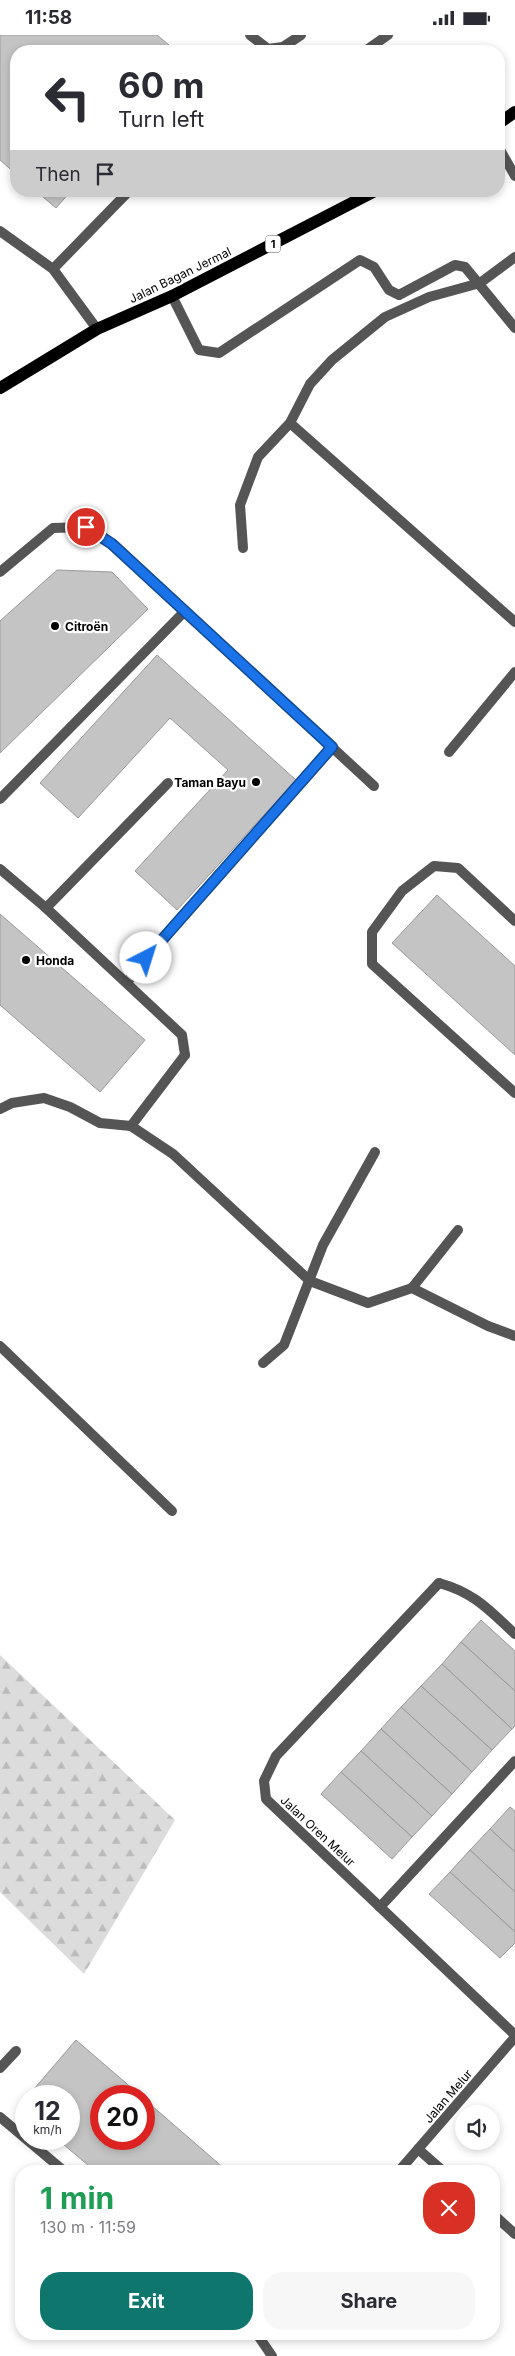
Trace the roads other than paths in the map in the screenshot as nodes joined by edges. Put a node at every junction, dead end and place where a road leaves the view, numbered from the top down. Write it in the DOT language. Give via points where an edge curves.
graph roads {
  1 [pos="250,35"];
  2 [pos="301,35"];
  3 [pos="388,35"];
  4 [pos="261,45"];
  5 [pos="290,45"];
  6 [pos="374,45"];
  7 [pos="505,158"];
  8 [pos="515,175"];
  9 [pos="123,197"];
  10 [pos="363,197"];
  11 [pos="0,231"];
  12 [pos="515,257"];
  13 [pos="53,269"];
  14 [pos="480,283"];
  15 [pos="172,296"];
  16 [pos="515,328"];
  17 [pos="97,329"];
  18 [pos="0,388"];
  19 [pos="290,423"];
  20 [pos="243,548"];
  21 [pos="0,572"];
  22 [pos="184,612"];
  23 [pos="515,622"];
  24 [pos="515,672"];
  25 [pos="332,747"];
  26 [pos="449,753"];
  27 [pos="168,783"];
  28 [pos="374,785"];
  29 [pos="0,799"];
  30 [pos="0,869"];
  31 [pos="46,908"];
  32 [pos="515,921"];
  33 [pos="127,982"];
  34 [pos="515,1093"];
  35 [pos="0,1109"];
  36 [pos="131,1126"];
  37 [pos="375,1152"];
  38 [pos="458,1230"];
  39 [pos="310,1281"];
  40 [pos="412,1288"];
  41 [pos="515,1336"];
  42 [pos="0,1346"];
  43 [pos="263,1363"];
  44 [pos="172,1511"];
  45 [pos="515,1634"];
  46 [pos="515,1761"];
  47 [pos="380,1907"];
  48 [pos="515,2036"];
  49 [pos="16,2051"];
  50 [pos="0,2068"];
  51 [pos="0,2117"];
  52 [pos="418,2149"];
  53 [pos="57,2165"];
  54 [pos="404,2165"];
  55 [pos="436,2165"];
  56 [pos="500,2220"];
  57 [pos="515,2234"];
  58 [pos="261,2340"];
  59 [pos="272,2356"];
  1 -- 4 [label="street"];
  2 -- 5 [label="street"];
  3 -- 6 [label="street"];
  7 -- 8 [label="street"];
  9 -- 13 [label="street"];
  10 -- 15 [label="main road, Jalan Bagan Jermal / 1"];
  11 -- 13 [label="street"];
  12 -- 14 [label="street"];
  13 -- 17 [label="street"];
  14 -- 15 [label="street" via="465,267 455,265 399,295 389,290 374,267 360,261 219,353 199,350"];
  14 -- 16 [label="street"];
  14 -- 19 [label="street" via="429,297 385,317 332,360 310,384"];
  15 -- 17 [label="main road, Jalan Bagan Jermal / 1"];
  17 -- 18 [label="main road, Jalan Bagan Jermal / 1"];
  19 -- 20 [label="street" via="258,457 240,505"];
  19 -- 23 [label="street"];
  21 -- 22 [label="street" via="53,528 86,527 112,544"];
  22 -- 25 [label="street"];
  22 -- 29 [label="street"];
  24 -- 26 [label="street"];
  25 -- 28 [label="street"];
  25 -- 33 [label="street"];
  27 -- 31 [label="street"];
  30 -- 31 [label="street"];
  31 -- 33 [label="street"];
  32 -- 34 [label="street" via="458,868 434,866 402,891 372,932 372,964"];
  33 -- 36 [label="street" via="182,1035 185,1055"];
  35 -- 36 [label="street" via="12,1103 44,1098 100,1123"];
  36 -- 39 [label="street" via="173,1154"];
  37 -- 39 [label="street" via="323,1245"];
  38 -- 40 [label="street"];
  39 -- 40 [label="street" via="368,1303"];
  39 -- 43 [label="street" via="284,1345"];
  40 -- 41 [label="street"];
  42 -- 44 [label="street"];
  45 -- 47 [label="street, Jalan Oren Melur" via="474,1597 456,1587 439,1583 276,1756 264,1781 266,1799"];
  46 -- 47 [label="street"];
  47 -- 48 [label="street, Jalan Oren Melur"];
  48 -- 52 [label="street, Jalan Melur"];
  49 -- 50 [label="street"];
  51 -- 53 [label="street"];
  52 -- 54 [label="street, Jalan Melur"];
  52 -- 55 [label="street"];
  56 -- 57 [label="street"];
  58 -- 59 [label="street"];
}
